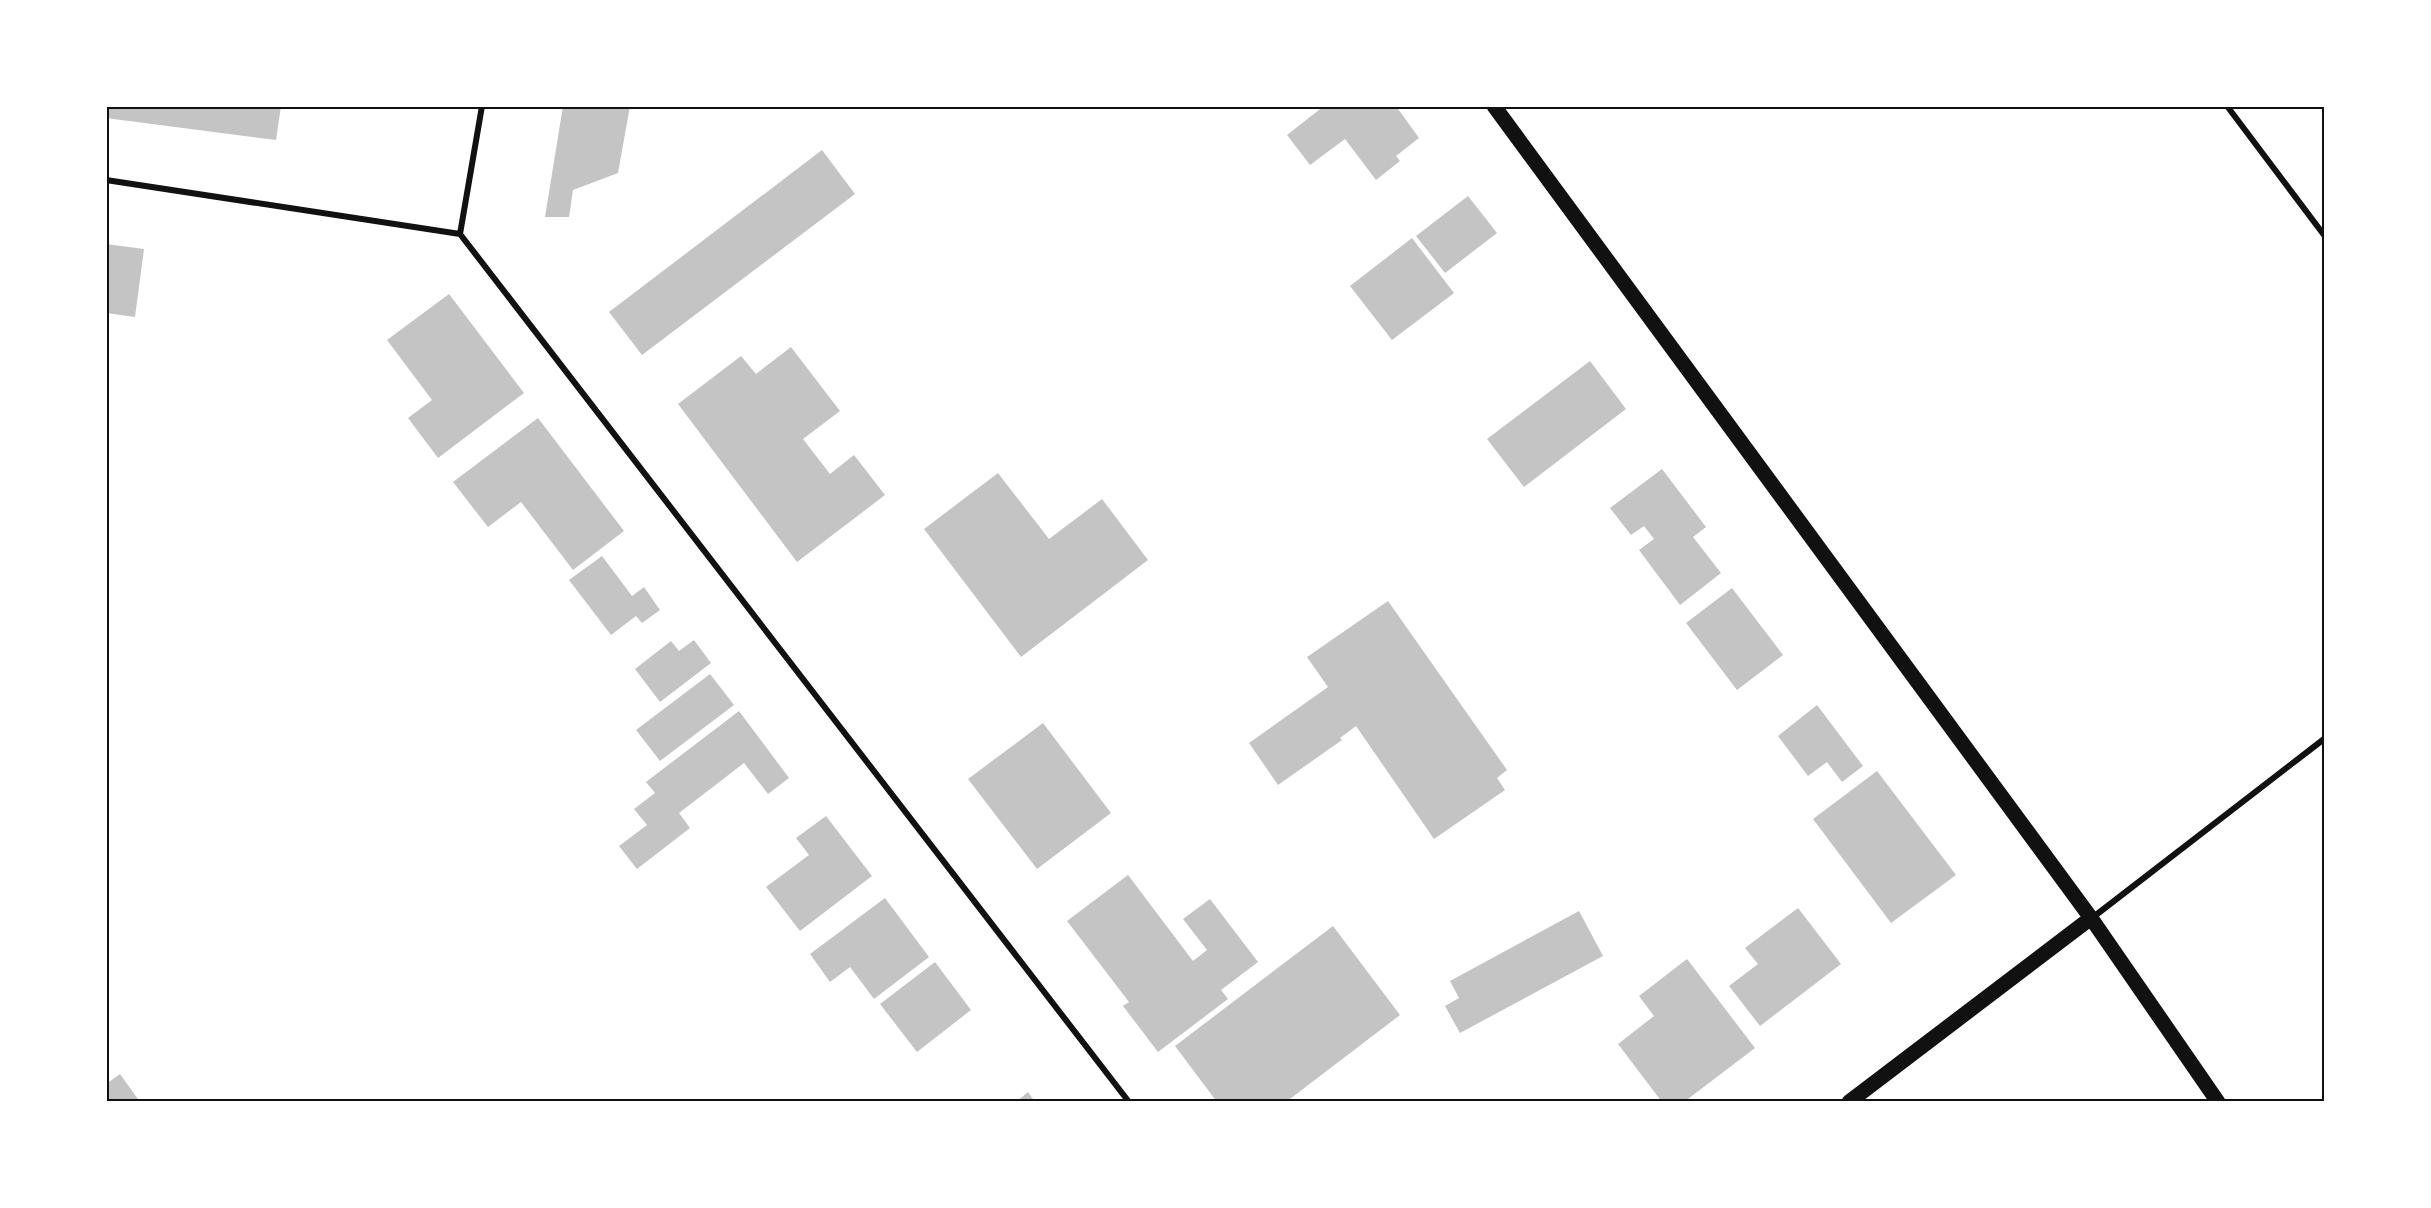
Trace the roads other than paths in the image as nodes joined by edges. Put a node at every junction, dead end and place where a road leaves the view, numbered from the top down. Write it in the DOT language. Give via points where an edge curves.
graph roads {
  1 [pos="482,106"];
  2 [pos="1494,106"];
  3 [pos="2227,106"];
  4 [pos="106,180"];
  5 [pos="460,234"];
  6 [pos="2325,235"];
  7 [pos="2325,739"];
  8 [pos="2091,918"];
  9 [pos="1128,1101"];
  10 [pos="1849,1101"];
  11 [pos="2218,1101"];
  1 -- 5 [label="street"];
  2 -- 8 [label="main road"];
  3 -- 6 [label="street"];
  4 -- 5 [label="street"];
  5 -- 9 [label="street"];
  7 -- 8 [label="street"];
  8 -- 10 [label="main road"];
  8 -- 11 [label="main road"];
}
